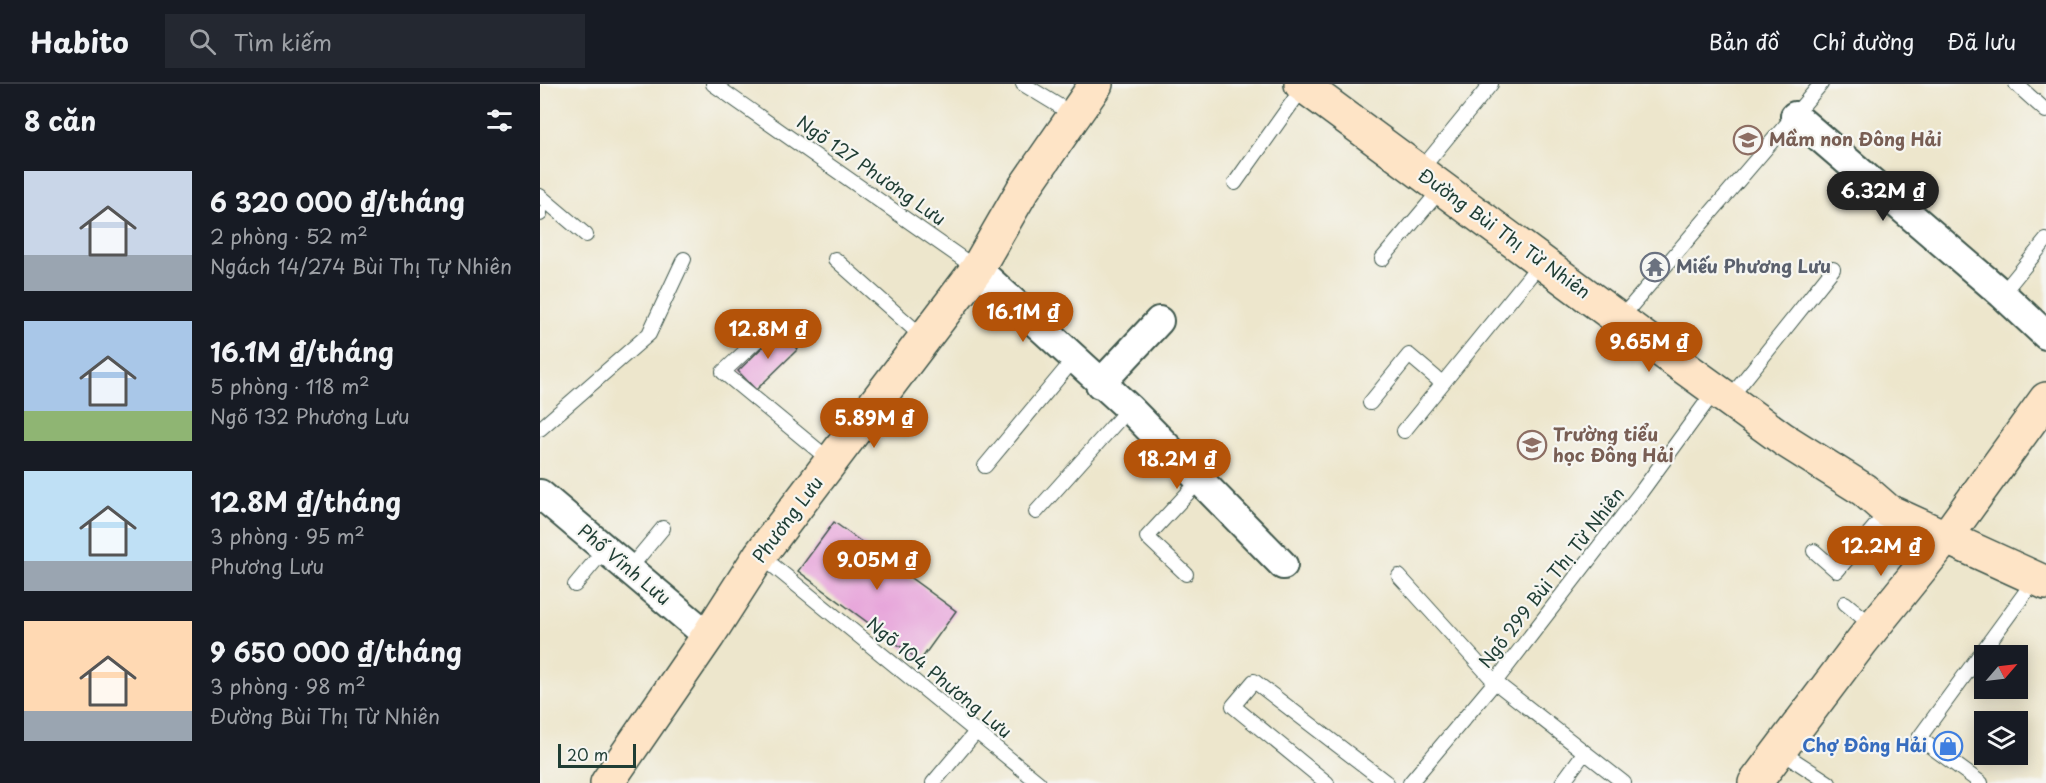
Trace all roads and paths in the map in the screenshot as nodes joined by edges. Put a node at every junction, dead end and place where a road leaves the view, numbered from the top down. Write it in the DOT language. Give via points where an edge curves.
graph roads {
  1 [pos="713,84"];
  2 [pos="1023,84"];
  3 [pos="1096,84"];
  4 [pos="1491,84"];
  5 [pos="1821,84"];
  6 [pos="2016,84"];
  7 [pos="1302,85"];
  8 [pos="2046,111"];
  9 [pos="1074,115"];
  10 [pos="1795,116"];
  11 [pos="1431,180"];
  12 [pos="1235,183"];
  13 [pos="540,196"];
  14 [pos="586,236"];
  15 [pos="2046,240"];
  16 [pos="684,259"];
  17 [pos="835,259"];
  18 [pos="1382,259"];
  19 [pos="1542,261"];
  20 [pos="977,269"];
  21 [pos="1833,269"];
  22 [pos="2002,294"];
  23 [pos="1620,319"];
  24 [pos="1159,321"];
  25 [pos="777,322"];
  26 [pos="2046,335"];
  27 [pos="925,339"];
  28 [pos="1074,359"];
  29 [pos="1442,383"];
  30 [pos="1100,384"];
  31 [pos="1723,394"];
  32 [pos="2046,399"];
  33 [pos="1370,403"];
  34 [pos="1129,408"];
  35 [pos="540,429"];
  36 [pos="1404,431"];
  37 [pos="832,462"];
  38 [pos="985,466"];
  39 [pos="1200,480"];
  40 [pos="540,494"];
  41 [pos="1888,511"];
  42 [pos="1036,512"];
  43 [pos="663,528"];
  44 [pos="1947,536"];
  45 [pos="605,549"];
  46 [pos="1814,551"];
  47 [pos="760,555"];
  48 [pos="1283,566"];
  49 [pos="629,569"];
  50 [pos="1186,574"];
  51 [pos="1399,576"];
  52 [pos="2041,581"];
  53 [pos="575,585"];
  54 [pos="1845,603"];
  55 [pos="1873,627"];
  56 [pos="708,636"];
  57 [pos="1495,682"];
  58 [pos="976,732"];
  59 [pos="1780,751"];
  60 [pos="1584,753"];
  61 [pos="607,783"];
  62 [pos="933,783"];
  63 [pos="1039,783"];
  64 [pos="1328,783"];
  65 [pos="1387,783"];
  66 [pos="1410,783"];
  67 [pos="1563,783"];
  68 [pos="1624,783"];
  69 [pos="1755,783"];
  70 [pos="1829,783"];
  71 [pos="1981,783"];
  1 -- 20 [label="lane, Ngõ 127 Phương Lưu"];
  2 -- 9 [label="lane"];
  3 -- 9 [label="street, Phương Lưu"];
  4 -- 11 [label="lane"];
  5 -- 10 [label="lane"];
  6 -- 8 [label="lane"];
  7 -- 11 [label="street, Đường Bùi Thị Từ Nhiên"];
  7 -- 12 [label="lane"];
  9 -- 20 [label="street, Phương Lưu" via="1022,191"];
  10 -- 22 [label="street"];
  10 -- 23 [label="lane"];
  11 -- 18 [label="lane"];
  11 -- 19 [label="street, Đường Bùi Thị Từ Nhiên"];
  13 -- 14 [label="lane"];
  15 -- 22 [label="lane"];
  16 -- 35 [label="lane" via="650,334"];
  17 -- 27 [label="lane"];
  19 -- 23 [label="street, Đường Bùi Thị Từ Nhiên"];
  19 -- 29 [label="lane"];
  20 -- 27 [label="street, Phương Lưu"];
  20 -- 28 [label="street"];
  21 -- 31 [label="lane, Ngõ 299 Bùi Thị Từ Nhiên"];
  22 -- 26 [label="street"];
  23 -- 31 [label="street, Đường Bùi Thị Từ Nhiên"];
  24 -- 30 [label="street"];
  25 -- 37 [label="lane" via="723,372"];
  27 -- 37 [label="street, Phương Lưu"];
  28 -- 30 [label="street"];
  28 -- 38 [label="lane"];
  29 -- 33 [label="lane" via="1409,356"];
  29 -- 36 [label="lane"];
  30 -- 34 [label="street"];
  31 -- 41 [label="street, Đường Bùi Thị Từ Nhiên" via="1783,439 1864,490"];
  31 -- 57 [label="lane, Ngõ 299 Bùi Thị Từ Nhiên" via="1641,492"];
  32 -- 44 [label="street"];
  34 -- 39 [label="street"];
  34 -- 42 [label="lane"];
  37 -- 47 [label="street, Phương Lưu"];
  39 -- 48 [label="street"];
  39 -- 50 [label="lane" via="1147,537"];
  40 -- 45 [label="street, Phố Vĩnh Lưu"];
  41 -- 44 [label="street, Đường Bùi Thị Từ Nhiên"];
  41 -- 46 [label="lane" via="1837,571"];
  43 -- 49 [label="lane"];
  44 -- 52 [label="street, Đường Bùi Thị Từ Nhiên"];
  44 -- 55 [label="street"];
  45 -- 49 [label="street, Phố Vĩnh Lưu"];
  45 -- 53 [label="lane"];
  47 -- 56 [label="street, Phương Lưu"];
  47 -- 58 [label="lane, Ngõ 104 Phương Lưu"];
  49 -- 56 [label="street, Phố Vĩnh Lưu"];
  51 -- 57 [label="lane"];
  52 -- 71 [label="lane" via="1918,738"];
  54 -- 55 [label="lane"];
  55 -- 59 [label="street"];
  56 -- 61 [label="street, Phương Lưu"];
  57 -- 60 [label="lane"];
  57 -- 66 [label="lane, Ngõ 299 Bùi Thị Từ Nhiên"];
  58 -- 62 [label="lane"];
  58 -- 63 [label="lane, Ngõ 104 Phương Lưu"];
  59 -- 69 [label="street"];
  59 -- 70 [label="lane"];
  60 -- 67 [label="lane"];
  60 -- 68 [label="lane"];
  64 -- 65 [label="lane" via="1233,706 1254,681"];
}
